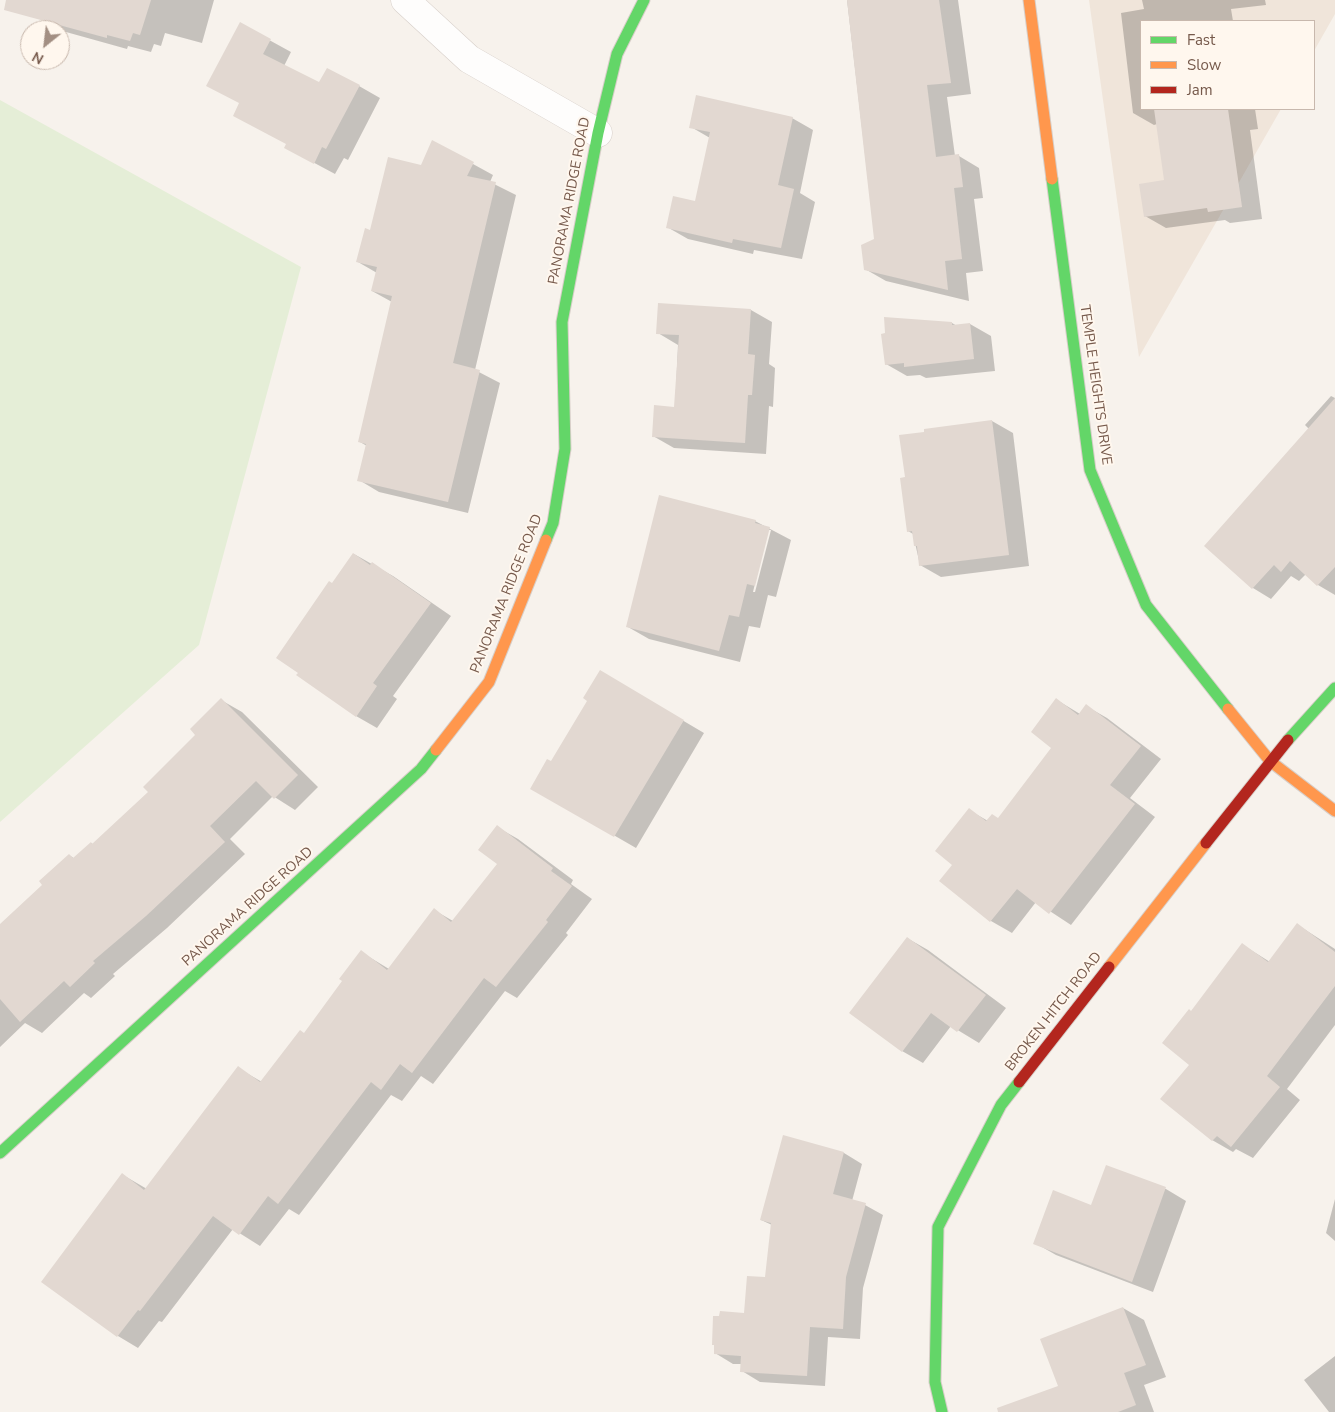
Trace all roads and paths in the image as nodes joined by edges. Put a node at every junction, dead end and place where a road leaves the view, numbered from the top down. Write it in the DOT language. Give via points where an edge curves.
graph roads {
  1 [pos="405,0"];
  2 [pos="644,0"];
  3 [pos="1029,0"];
  4 [pos="598,134"];
  5 [pos="1335,688"];
  6 [pos="1270,761"];
  7 [pos="1335,811"];
  8 [pos="0,1153"];
  9 [pos="942,1412"];
  1 -- 4 [label="street" via="469,58"];
  2 -- 4 [label="street, PANORAMA RIDGE ROAD" via="617,54"];
  3 -- 6 [label="street, TEMPLE HEIGHTS DRIVE" via="1090,470 1146,605"];
  4 -- 8 [label="street, PANORAMA RIDGE ROAD" via="562,322 565,449 553,523 489,682 421,769"];
  5 -- 6 [label="street, BROKEN HITCH ROAD"];
  6 -- 7 [label="street, TEMPLE HEIGHTS DRIVE"];
  6 -- 9 [label="street, BROKEN HITCH ROAD" via="1001,1105 938,1227 935,1382"];
}
